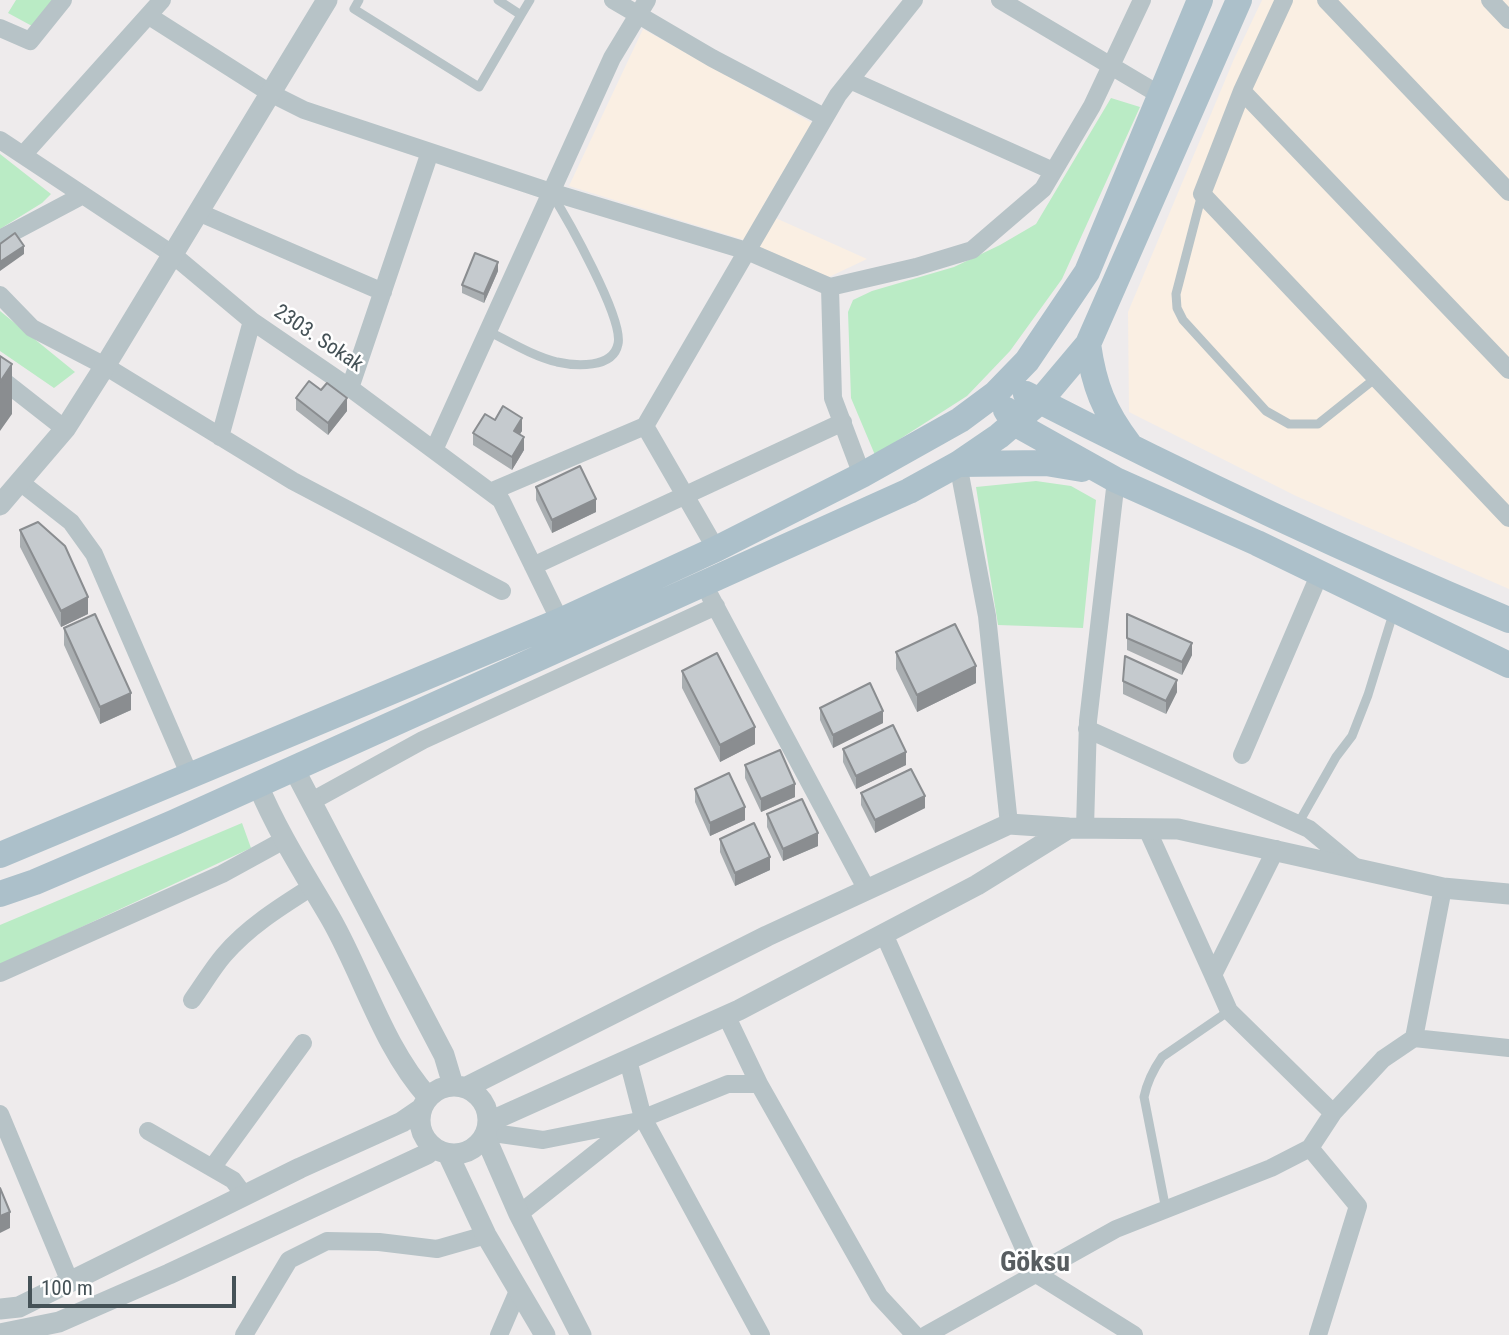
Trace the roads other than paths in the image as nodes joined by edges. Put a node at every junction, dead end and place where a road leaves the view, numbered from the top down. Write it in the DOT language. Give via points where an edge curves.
graph roads {
  1 [pos="63,0"];
  2 [pos="162,0"];
  3 [pos="327,0"];
  4 [pos="359,0"];
  5 [pos="498,0"];
  6 [pos="530,0"];
  7 [pos="613,0"];
  8 [pos="914,0"];
  9 [pos="1000,0"];
  10 [pos="1142,0"];
  11 [pos="1200,0"];
  12 [pos="1239,0"];
  13 [pos="1284,0"];
  14 [pos="1326,0"];
  15 [pos="1490,0"];
  16 [pos="643,7"];
  17 [pos="521,15"];
  18 [pos="149,16"];
  19 [pos="1509,20"];
  20 [pos="0,28"];
  21 [pos="1112,66"];
  22 [pos="850,80"];
  23 [pos="1242,91"];
  24 [pos="270,93"];
  25 [pos="1160,95"];
  26 [pos="824,117"];
  27 [pos="0,139"];
  28 [pos="429,152"];
  29 [pos="23,155"];
  30 [pos="1053,172"];
  31 [pos="551,192"];
  32 [pos="1509,192"];
  33 [pos="1202,194"];
  34 [pos="83,195"];
  35 [pos="198,212"];
  36 [pos="0,239"];
  37 [pos="747,251"];
  38 [pos="172,254"];
  39 [pos="830,287"];
  40 [pos="383,292"];
  41 [pos="0,295"];
  42 [pos="252,321"];
  43 [pos="488,331"];
  44 [pos="1088,344"];
  45 [pos="106,366"];
  46 [pos="1509,370"];
  47 [pos="1377,377"];
  48 [pos="0,378"];
  49 [pos="351,388"];
  50 [pos="1001,389"];
  51 [pos="1040,401"];
  52 [pos="842,422"];
  53 [pos="1014,423"];
  54 [pos="645,426"];
  55 [pos="65,429"];
  56 [pos="220,437"];
  57 [pos="1133,448"];
  58 [pos="434,450"];
  59 [pos="958,464"];
  60 [pos="862,475"];
  61 [pos="1108,476"];
  62 [pos="20,482"];
  63 [pos="490,492"];
  64 [pos="686,496"];
  65 [pos="0,505"];
  66 [pos="1509,518"];
  67 [pos="716,549"];
  68 [pos="533,566"];
  69 [pos="1320,573"];
  70 [pos="502,591"];
  71 [pos="710,594"];
  72 [pos="1395,609"];
  73 [pos="1509,620"];
  74 [pos="560,621"];
  75 [pos="1509,665"];
  76 [pos="1087,729"];
  77 [pos="1242,755"];
  78 [pos="293,767"];
  79 [pos="190,776"];
  80 [pos="257,783"];
  81 [pos="312,801"];
  82 [pos="1009,824"];
  83 [pos="1298,824"];
  84 [pos="1077,828"];
  85 [pos="1147,829"];
  86 [pos="284,840"];
  87 [pos="1276,849"];
  88 [pos="0,855"];
  89 [pos="1356,868"];
  90 [pos="310,888"];
  91 [pos="1443,888"];
  92 [pos="867,890"];
  93 [pos="0,894"];
  94 [pos="1509,894"];
  95 [pos="884,934"];
  96 [pos="0,972"];
  97 [pos="1213,975"];
  98 [pos="192,1000"];
  99 [pos="1229,1011"];
  100 [pos="726,1015"];
  101 [pos="1414,1038"];
  102 [pos="303,1043"];
  103 [pos="1509,1048"];
  104 [pos="628,1060"];
  105 [pos="759,1084"];
  106 [pos="460,1086"];
  107 [pos="424,1103"];
  108 [pos="1333,1112"];
  109 [pos="0,1114"];
  110 [pos="639,1120"];
  111 [pos="486,1130"];
  112 [pos="148,1132"];
  113 [pos="1310,1149"];
  114 [pos="441,1151"];
  115 [pos="212,1168"];
  116 [pos="244,1195"];
  117 [pos="1166,1210"];
  118 [pos="519,1214"];
  119 [pos="486,1235"];
  120 [pos="1035,1273"];
  121 [pos="70,1282"];
  122 [pos="518,1291"];
  123 [pos="0,1308"];
  124 [pos="59,1322"];
  125 [pos="0,1334"];
  126 [pos="35,1335"];
  127 [pos="244,1335"];
  128 [pos="499,1335"];
  129 [pos="545,1335"];
  130 [pos="581,1335"];
  131 [pos="761,1335"];
  132 [pos="915,1335"];
  133 [pos="926,1335"];
  134 [pos="1134,1335"];
  135 [pos="1318,1335"];
  1 -- 20 [label="street" via="30,41"];
  2 -- 18 [label="street"];
  3 -- 24 [label="street"];
  4 -- 17 [label="lane" via="354,9 479,87"];
  5 -- 17 [label="lane"];
  6 -- 17 [label="lane"];
  7 -- 16 [label="street"];
  8 -- 22 [label="street"];
  9 -- 21 [label="street"];
  10 -- 21 [label="street"];
  11 -- 25 [label="main road"];
  12 -- 44 [label="main road"];
  13 -- 23 [label="street"];
  14 -- 32 [label="street"];
  15 -- 19 [label="street"];
  16 -- 26 [label="street" via="712,58"];
  16 -- 31 [label="street" via="612,58"];
  18 -- 24 [label="street"];
  18 -- 29 [label="street"];
  21 -- 25 [label="street"];
  21 -- 30 [label="street"];
  22 -- 26 [label="street"];
  22 -- 30 [label="street"];
  23 -- 33 [label="street"];
  23 -- 46 [label="street"];
  24 -- 28 [label="street" via="304,110"];
  24 -- 35 [label="street"];
  25 -- 50 [label="main road" via="1087,272 1027,361"];
  26 -- 37 [label="street"];
  27 -- 29 [label="street, 2303. Sokak"];
  28 -- 31 [label="street"];
  28 -- 40 [label="street"];
  29 -- 34 [label="street, 2303. Sokak"];
  30 -- 39 [label="street" via="1043,189 972,250"];
  31 -- 37 [label="street"];
  31 -- 43 [label="street"];
  31 -- 43 [label="lane" via="606,299 619,335 617,348 603,361 568,364"];
  33 -- 47 [label="street"];
  33 -- 47 [label="lane" via="1176,293 1177,308 1266,411 1289,424 1318,425"];
  34 -- 36 [label="street"];
  34 -- 38 [label="street, 2303. Sokak"];
  35 -- 38 [label="street"];
  35 -- 40 [label="street"];
  37 -- 39 [label="street"];
  37 -- 54 [label="street"];
  38 -- 42 [label="street, 2303. Sokak"];
  38 -- 45 [label="street"];
  39 -- 52 [label="street" via="834,398"];
  40 -- 49 [label="street"];
  41 -- 45 [label="street" via="32,328"];
  42 -- 49 [label="street, 2303. Sokak"];
  42 -- 56 [label="street"];
  43 -- 58 [label="street"];
  44 -- 51 [label="main road"];
  44 -- 57 [label="main road" via="1097,390"];
  45 -- 55 [label="street"];
  45 -- 56 [label="street"];
  47 -- 66 [label="street"];
  48 -- 55 [label="street"];
  49 -- 58 [label="street, 2303. Sokak"];
  50 -- 51 [label="main road"];
  50 -- 53 [label="main road"];
  50 -- 60 [label="main road" via="960,420"];
  51 -- 53 [label="main road"];
  51 -- 57 [label="main road"];
  52 -- 60 [label="street"];
  52 -- 64 [label="street"];
  53 -- 59 [label="main road"];
  53 -- 61 [label="main road"];
  54 -- 63 [label="street"];
  54 -- 64 [label="street"];
  55 -- 62 [label="street"];
  56 -- 70 [label="street" via="293,481"];
  57 -- 73 [label="main road"];
  58 -- 63 [label="street, 2303. Sokak"];
  59 -- 61 [label="main road" via="1046,463"];
  59 -- 71 [label="main road"];
  59 -- 82 [label="street" via="987,616"];
  60 -- 67 [label="main road"];
  61 -- 69 [label="main road"];
  61 -- 76 [label="street"];
  62 -- 65 [label="street"];
  62 -- 79 [label="street" via="71,522 94,554"];
  63 -- 68 [label="street, 2303. Sokak" via="501,500"];
  64 -- 67 [label="street"];
  64 -- 68 [label="street"];
  67 -- 74 [label="main road"];
  68 -- 74 [label="street, 2303. Sokak"];
  69 -- 72 [label="main road"];
  69 -- 77 [label="street"];
  71 -- 78 [label="main road"];
  71 -- 81 [label="street"];
  71 -- 92 [label="street"];
  72 -- 75 [label="main road"];
  72 -- 83 [label="lane" via="1352,736"];
  74 -- 79 [label="main road"];
  76 -- 83 [label="street"];
  76 -- 84 [label="street"];
  78 -- 80 [label="main road"];
  78 -- 81 [label="street"];
  79 -- 88 [label="main road"];
  80 -- 86 [label="street"];
  80 -- 93 [label="main road"];
  81 -- 106 [label="street"];
  82 -- 84 [label="street"];
  82 -- 92 [label="street"];
  83 -- 89 [label="street"];
  84 -- 85 [label="street"];
  84 -- 95 [label="street"];
  85 -- 87 [label="street" via="1178,829"];
  85 -- 97 [label="street"];
  86 -- 90 [label="street"];
  86 -- 96 [label="street" via="222,874"];
  87 -- 89 [label="street"];
  87 -- 97 [label="street"];
  89 -- 91 [label="street"];
  90 -- 98 [label="street" via="236,942"];
  90 -- 107 [label="street" via="331,919"];
  91 -- 94 [label="street"];
  91 -- 101 [label="street"];
  92 -- 106 [label="street"];
  95 -- 100 [label="street"];
  95 -- 120 [label="street"];
  97 -- 99 [label="street"];
  99 -- 108 [label="street"];
  99 -- 117 [label="lane" via="1162,1057 1146,1088"];
  100 -- 104 [label="street"];
  100 -- 105 [label="street"];
  101 -- 103 [label="street"];
  101 -- 108 [label="street" via="1383,1059"];
  102 -- 115 [label="street"];
  104 -- 110 [label="street"];
  104 -- 111 [label="street"];
  105 -- 110 [label="street" via="728,1084"];
  105 -- 132 [label="street" via="878,1296"];
  106 -- 107 [label="street" via="439,1088"];
  106 -- 111 [label="street" via="482,1101"];
  107 -- 114 [label="street" via="420,1124 424,1138"];
  107 -- 116 [label="street" via="402,1122"];
  108 -- 113 [label="street"];
  109 -- 121 [label="street"];
  110 -- 111 [label="street" via="543,1140"];
  110 -- 118 [label="street"];
  110 -- 131 [label="street"];
  111 -- 114 [label="street" via="475,1147 463,1153"];
  111 -- 118 [label="street"];
  112 -- 115 [label="street"];
  113 -- 117 [label="street"];
  113 -- 135 [label="street" via="1357,1206"];
  114 -- 119 [label="street"];
  114 -- 124 [label="street"];
  115 -- 116 [label="street" via="233,1180"];
  116 -- 121 [label="street"];
  117 -- 120 [label="street" via="1116,1230"];
  118 -- 130 [label="street"];
  119 -- 122 [label="street"];
  119 -- 127 [label="street" via="437,1249 327,1241 289,1260"];
  120 -- 133 [label="street"];
  120 -- 134 [label="street"];
  121 -- 123 [label="street" via="19,1307"];
  122 -- 128 [label="street"];
  122 -- 129 [label="street"];
  124 -- 125 [label="street"];
  124 -- 126 [label="street"];
}
